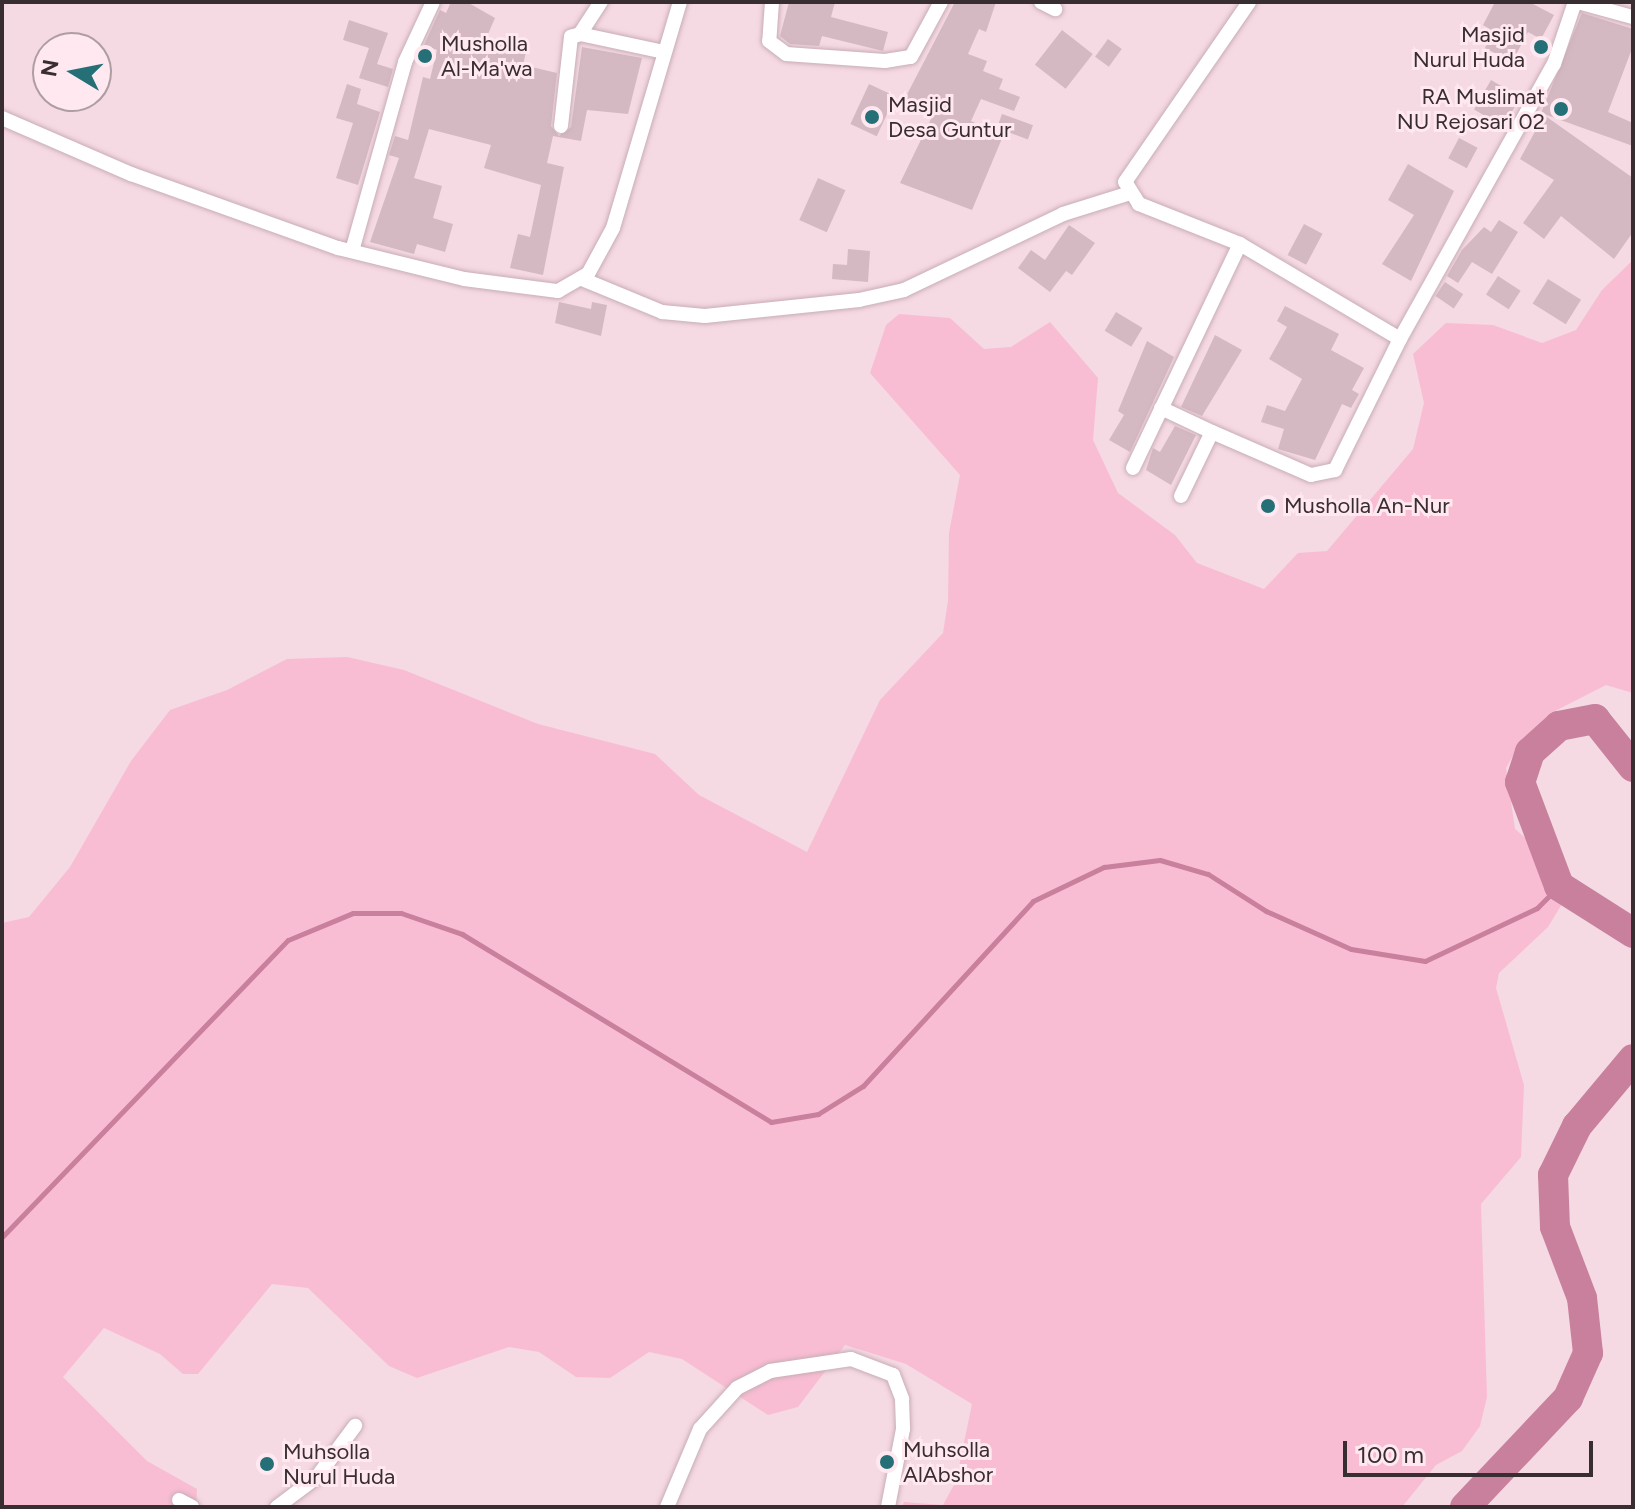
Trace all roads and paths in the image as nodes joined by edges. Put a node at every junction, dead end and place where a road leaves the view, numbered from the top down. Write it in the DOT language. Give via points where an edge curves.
graph roads {
  1 [pos="433,2"];
  2 [pos="601,2"];
  3 [pos="680,2"];
  4 [pos="772,2"];
  5 [pos="941,2"];
  6 [pos="1249,2"];
  7 [pos="1576,2"];
  8 [pos="1633,17"];
  9 [pos="580,34"];
  10 [pos="664,52"];
  11 [pos="2,118"];
  12 [pos="561,126"];
  13 [pos="1127,194"];
  14 [pos="1240,244"];
  15 [pos="352,251"];
  16 [pos="582,279"];
  17 [pos="1400,339"];
  18 [pos="1161,408"];
  19 [pos="1212,432"];
  20 [pos="1133,468"];
  21 [pos="1181,496"];
  22 [pos="355,1426"];
  23 [pos="277,1507"];
  24 [pos="667,1507"];
  25 [pos="888,1507"];
  1 -- 15 [label="street" via="405,62"];
  2 -- 9 [label="street"];
  3 -- 10 [label="street"];
  4 -- 5 [label="street" via="769,41 786,54 885,61 911,57"];
  6 -- 13 [label="street" via="1127,173"];
  7 -- 8 [label="street"];
  7 -- 17 [label="street" via="1554,64"];
  9 -- 10 [label="street"];
  9 -- 12 [label="street" via="568,48"];
  10 -- 16 [label="street" via="613,228"];
  11 -- 15 [label="street" via="131,174"];
  13 -- 14 [label="street"];
  13 -- 16 [label="street" via="1063,214 904,290 859,300 705,316 662,312"];
  14 -- 17 [label="street"];
  14 -- 18 [label="street"];
  15 -- 16 [label="street" via="530,292 558,291"];
  17 -- 19 [label="street" via="1335,470 1311,475"];
  18 -- 19 [label="street"];
  18 -- 20 [label="street"];
  19 -- 21 [label="street"];
  22 -- 23 [label="street" via="317,1477"];
  24 -- 25 [label="street" via="700,1429 737,1388 770,1371 851,1359 893,1375 902,1399 903,1429"];
}
